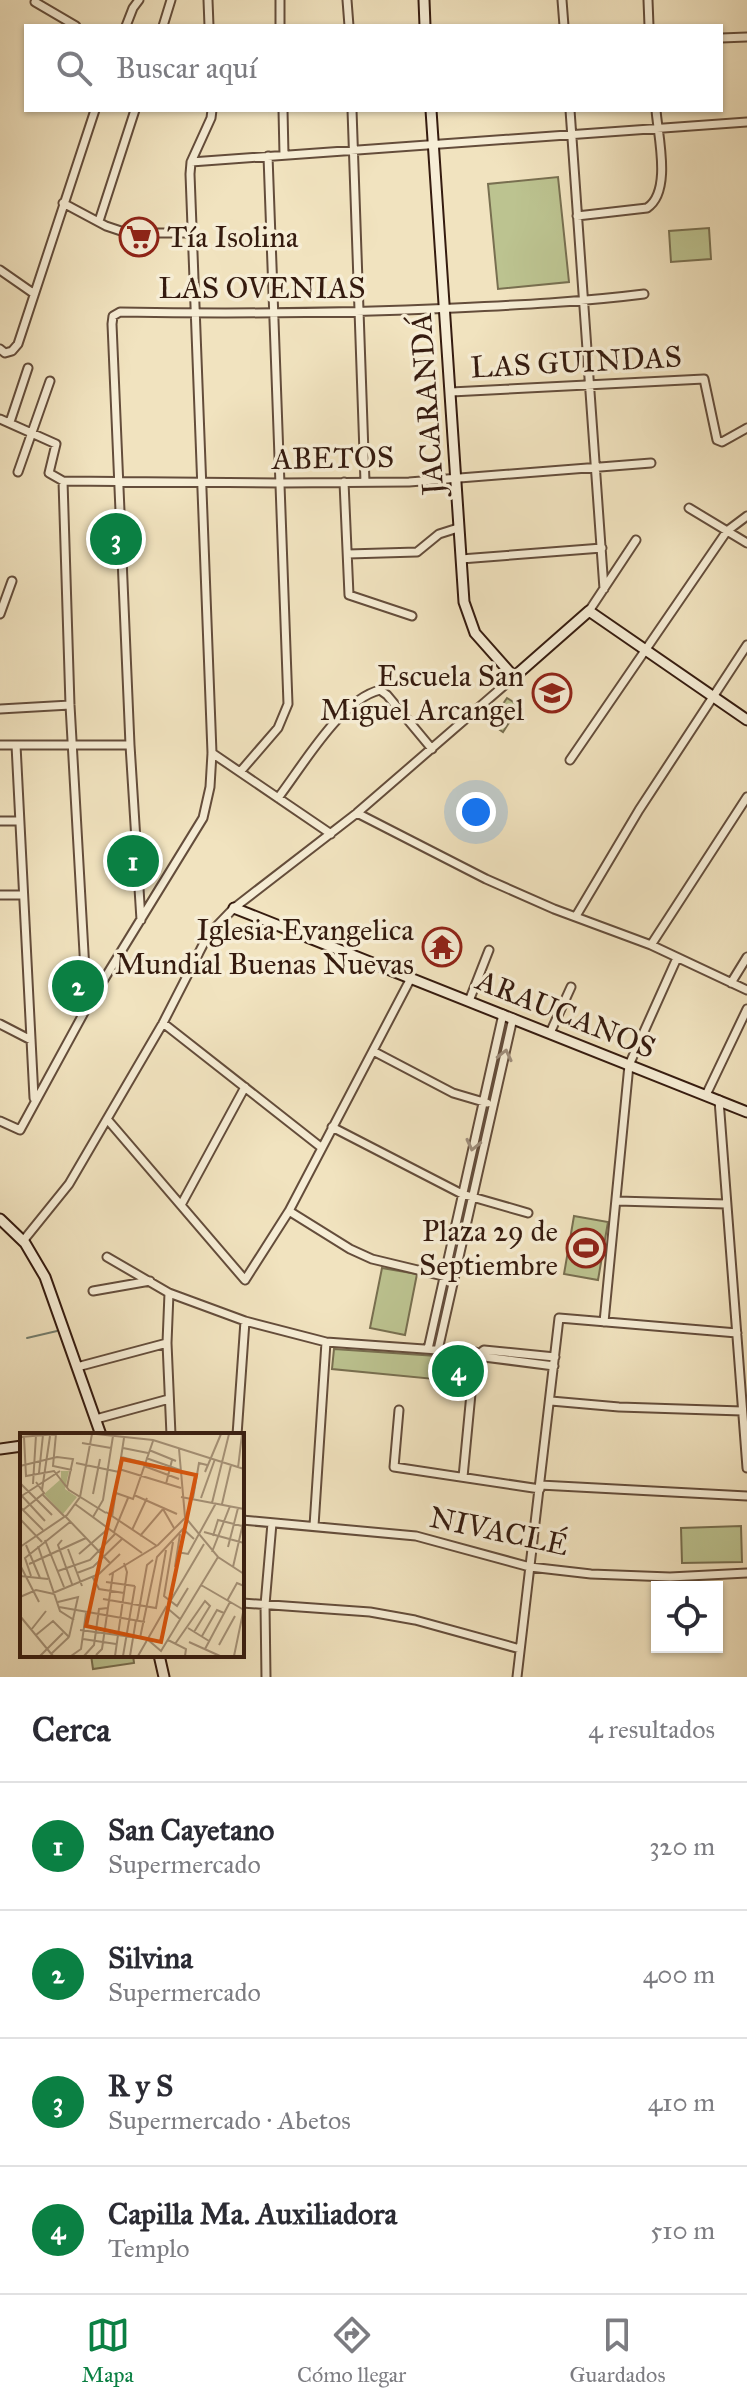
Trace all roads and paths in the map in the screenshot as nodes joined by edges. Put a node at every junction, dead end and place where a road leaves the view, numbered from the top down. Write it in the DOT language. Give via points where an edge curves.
graph roads {
  1 [pos="139,0"];
  2 [pos="171,0"];
  3 [pos="208,0"];
  4 [pos="280,0"];
  5 [pos="347,0"];
  6 [pos="424,0"];
  7 [pos="562,0"];
  8 [pos="648,0"];
  9 [pos="35,2"];
  10 [pos="73,24"];
  11 [pos="127,24"];
  12 [pos="164,24"];
  13 [pos="209,24"];
  14 [pos="280,24"];
  15 [pos="349,24"];
  16 [pos="425,24"];
  17 [pos="564,24"];
  18 [pos="649,24"];
  19 [pos="747,37"];
  20 [pos="723,38"];
  21 [pos="94,112"];
  22 [pos="134,112"];
  23 [pos="212,112"];
  24 [pos="283,112"];
  25 [pos="352,112"];
  26 [pos="431,112"];
  27 [pos="570,112"];
  28 [pos="656,112"];
  29 [pos="747,122"];
  30 [pos="657,127"];
  31 [pos="571,133"];
  32 [pos="433,144"];
  33 [pos="354,149"];
  34 [pos="284,155"];
  35 [pos="268,156"];
  36 [pos="191,162"];
  37 [pos="63,203"];
  38 [pos="577,216"];
  39 [pos="99,221"];
  40 [pos="193,233"];
  41 [pos="0,270"];
  42 [pos="33,293"];
  43 [pos="644,294"];
  44 [pos="585,302"];
  45 [pos="445,308"];
  46 [pos="358,312"];
  47 [pos="196,313"];
  48 [pos="274,314"];
  49 [pos="0,349"];
  50 [pos="28,368"];
  51 [pos="50,381"];
  52 [pos="589,384"];
  53 [pos="451,392"];
  54 [pos="0,419"];
  55 [pos="10,422"];
  56 [pos="747,428"];
  57 [pos="32,432"];
  58 [pos="651,463"];
  59 [pos="596,468"];
  60 [pos="18,472"];
  61 [pos="456,477"];
  62 [pos="63,481"];
  63 [pos="202,482"];
  64 [pos="344,482"];
  65 [pos="365,482"];
  66 [pos="118,483"];
  67 [pos="280,483"];
  68 [pos="689,508"];
  69 [pos="747,516"];
  70 [pos="458,528"];
  71 [pos="727,531"];
  72 [pos="636,540"];
  73 [pos="747,543"];
  74 [pos="602,548"];
  75 [pos="348,554"];
  76 [pos="461,559"];
  77 [pos="12,581"];
  78 [pos="604,589"];
  79 [pos="589,611"];
  80 [pos="0,614"];
  81 [pos="412,616"];
  82 [pos="747,645"];
  83 [pos="646,651"];
  84 [pos="514,677"];
  85 [pos="711,696"];
  86 [pos="70,705"];
  87 [pos="0,709"];
  88 [pos="747,720"];
  89 [pos="0,745"];
  90 [pos="16,745"];
  91 [pos="72,745"];
  92 [pos="130,745"];
  93 [pos="432,749"];
  94 [pos="212,753"];
  95 [pos="570,760"];
  96 [pos="240,772"];
  97 [pos="747,797"];
  98 [pos="278,798"];
  99 [pos="357,813"];
  100 [pos="0,821"];
  101 [pos="19,821"];
  102 [pos="331,834"];
  103 [pos="0,895"];
  104 [pos="23,895"];
  105 [pos="234,908"];
  106 [pos="576,916"];
  107 [pos="141,920"];
  108 [pos="651,945"];
  109 [pos="489,950"];
  110 [pos="747,957"];
  111 [pos="677,958"];
  112 [pos="411,978"];
  113 [pos="731,983"];
  114 [pos="571,987"];
  115 [pos="747,990"];
  116 [pos="469,1001"];
  117 [pos="87,1007"];
  118 [pos="747,1009"];
  119 [pos="508,1016"];
  120 [pos="163,1023"];
  121 [pos="0,1024"];
  122 [pos="550,1033"];
  123 [pos="31,1040"];
  124 [pos="373,1051"];
  125 [pos="629,1065"];
  126 [pos="245,1087"];
  127 [pos="706,1095"];
  128 [pos="719,1100"];
  129 [pos="35,1101"];
  130 [pos="483,1102"];
  131 [pos="494,1104"];
  132 [pos="747,1112"];
  133 [pos="107,1119"];
  134 [pos="0,1121"];
  135 [pos="332,1127"];
  136 [pos="322,1148"];
  137 [pos="462,1194"];
  138 [pos="472,1198"];
  139 [pos="617,1201"];
  140 [pos="726,1204"];
  141 [pos="181,1205"];
  142 [pos="289,1211"];
  143 [pos="528,1213"];
  144 [pos="0,1219"];
  145 [pos="23,1241"];
  146 [pos="107,1257"];
  147 [pos="444,1276"];
  148 [pos="454,1278"];
  149 [pos="151,1281"];
  150 [pos="93,1291"];
  151 [pos="169,1293"];
  152 [pos="245,1321"];
  153 [pos="604,1322"];
  154 [pos="737,1333"];
  155 [pos="326,1342"];
  156 [pos="167,1343"];
  157 [pos="428,1349"];
  158 [pos="438,1350"];
  159 [pos="478,1352"];
  160 [pos="555,1362"];
  161 [pos="77,1367"];
  162 [pos="743,1370"];
  163 [pos="169,1399"];
  164 [pos="551,1401"];
  165 [pos="399,1410"];
  166 [pos="742,1411"];
  167 [pos="96,1419"];
  168 [pos="99,1433"];
  169 [pos="171,1433"];
  170 [pos="237,1433"];
  171 [pos="20,1446"];
  172 [pos="0,1449"];
  173 [pos="747,1454"];
  174 [pos="747,1468"];
  175 [pos="463,1477"];
  176 [pos="540,1487"];
  177 [pos="747,1496"];
  178 [pos="244,1520"];
  179 [pos="272,1523"];
  180 [pos="314,1526"];
  181 [pos="530,1567"];
  182 [pos="747,1573"];
  183 [pos="244,1603"];
  184 [pos="265,1605"];
  185 [pos="520,1649"];
  186 [pos="159,1657"];
  187 [pos="164,1677"];
  188 [pos="266,1677"];
  189 [pos="517,1677"];
  1 -- 11 [label="street"];
  2 -- 12 [label="street"];
  3 -- 13 [label="street"];
  4 -- 14 [label="street"];
  5 -- 15 [label="street"];
  6 -- 16 [label="street"];
  7 -- 17 [label="street"];
  8 -- 18 [label="street"];
  9 -- 10 [label="street"];
  19 -- 20 [label="street"];
  21 -- 37 [label="street"];
  22 -- 39 [label="street"];
  23 -- 36 [label="street"];
  24 -- 34 [label="street"];
  25 -- 33 [label="street"];
  26 -- 32 [label="street, JACARANDÁ"];
  27 -- 31 [label="street"];
  28 -- 30 [label="street"];
  29 -- 30 [label="street"];
  30 -- 31 [label="street"];
  30 -- 38 [label="street" via="662,179 655,203"];
  31 -- 32 [label="street"];
  31 -- 38 [label="street"];
  32 -- 33 [label="street"];
  32 -- 45 [label="street, JACARANDÁ"];
  33 -- 34 [label="street"];
  33 -- 46 [label="street"];
  34 -- 35 [label="street"];
  35 -- 36 [label="street"];
  35 -- 48 [label="street"];
  36 -- 40 [label="street"];
  37 -- 39 [label="street"];
  37 -- 42 [label="street"];
  38 -- 44 [label="street"];
  39 -- 40 [label="street" via="127,233"];
  40 -- 47 [label="street"];
  41 -- 42 [label="street"];
  42 -- 49 [label="street" via="18,344 5,353"];
  43 -- 44 [label="street, LAS OVENIAS"];
  44 -- 45 [label="street, LAS OVENIAS"];
  44 -- 52 [label="street"];
  45 -- 46 [label="street, LAS OVENIAS"];
  45 -- 53 [label="street, JACARANDÁ"];
  46 -- 48 [label="street, LAS OVENIAS"];
  46 -- 65 [label="street"];
  47 -- 48 [label="street, LAS OVENIAS"];
  47 -- 63 [label="street"];
  47 -- 66 [label="street, LAS OVENIAS" via="113,316"];
  48 -- 67 [label="street"];
  50 -- 55 [label="street"];
  51 -- 57 [label="street"];
  52 -- 53 [label="street, LAS GUINDAS"];
  52 -- 56 [label="street, LAS GUINDAS" via="704,379 717,440"];
  52 -- 59 [label="street"];
  53 -- 61 [label="street, JACARANDÁ"];
  54 -- 55 [label="street"];
  55 -- 57 [label="street"];
  57 -- 60 [label="street"];
  57 -- 62 [label="street" via="56,444 49,473"];
  58 -- 59 [label="street, ABETOS"];
  59 -- 61 [label="street, ABETOS"];
  59 -- 74 [label="street"];
  61 -- 65 [label="street, ABETOS"];
  61 -- 70 [label="street, JACARANDÁ"];
  62 -- 66 [label="street, ABETOS"];
  62 -- 86 [label="street"];
  63 -- 66 [label="street, ABETOS"];
  63 -- 67 [label="street, ABETOS"];
  63 -- 94 [label="street"];
  64 -- 65 [label="street, ABETOS"];
  64 -- 67 [label="street, ABETOS"];
  64 -- 75 [label="street"];
  66 -- 92 [label="street"];
  67 -- 96 [label="street" via="288,704 278,728"];
  68 -- 71 [label="street"];
  69 -- 71 [label="street"];
  70 -- 75 [label="street" via="439,534 417,552"];
  70 -- 76 [label="street, JACARANDÁ"];
  71 -- 73 [label="street"];
  71 -- 83 [label="street"];
  72 -- 78 [label="street"];
  74 -- 76 [label="street"];
  74 -- 78 [label="street"];
  75 -- 81 [label="street" via="349,595"];
  76 -- 84 [label="street, JACARANDÁ" via="468,619"];
  77 -- 80 [label="street"];
  78 -- 79 [label="street"];
  79 -- 83 [label="street"];
  79 -- 84 [label="street"];
  82 -- 85 [label="street"];
  83 -- 85 [label="street"];
  83 -- 95 [label="street"];
  84 -- 93 [label="street"];
  85 -- 88 [label="street"];
  85 -- 106 [label="street"];
  86 -- 87 [label="street"];
  86 -- 91 [label="street"];
  89 -- 90 [label="street"];
  90 -- 91 [label="street"];
  90 -- 101 [label="street"];
  91 -- 92 [label="street"];
  91 -- 117 [label="street"];
  92 -- 107 [label="street"];
  93 -- 98 [label="street" via="387,695 373,692 356,701 334,725"];
  93 -- 99 [label="street"];
  94 -- 96 [label="street"];
  94 -- 107 [label="street" via="203,818"];
  96 -- 98 [label="street"];
  97 -- 108 [label="street"];
  98 -- 102 [label="street"];
  99 -- 102 [label="street"];
  99 -- 106 [label="street" via="486,879"];
  100 -- 101 [label="street"];
  101 -- 104 [label="street"];
  102 -- 105 [label="street"];
  103 -- 104 [label="street"];
  104 -- 123 [label="street"];
  105 -- 112 [label="street, ARAUCANOS"];
  105 -- 120 [label="street" via="208,935"];
  106 -- 108 [label="street"];
  107 -- 117 [label="street"];
  108 -- 111 [label="street"];
  109 -- 116 [label="street"];
  110 -- 113 [label="street"];
  111 -- 113 [label="street"];
  111 -- 125 [label="street"];
  112 -- 116 [label="street, ARAUCANOS"];
  112 -- 124 [label="street"];
  113 -- 115 [label="street"];
  114 -- 122 [label="street"];
  116 -- 119 [label="street, ARAUCANOS"];
  117 -- 129 [label="street"];
  118 -- 127 [label="street"];
  119 -- 122 [label="street, ARAUCANOS"];
  119 -- 130 [label="street"];
  131 -- 119 [label="street, one-way"];
  120 -- 126 [label="street"];
  120 -- 133 [label="street"];
  121 -- 123 [label="street"];
  122 -- 125 [label="street, ARAUCANOS"];
  123 -- 129 [label="street"];
  124 -- 130 [label="street" via="442,1088"];
  124 -- 135 [label="street"];
  125 -- 127 [label="street, ARAUCANOS"];
  125 -- 139 [label="street"];
  126 -- 136 [label="street"];
  126 -- 141 [label="street"];
  127 -- 128 [label="street, ARAUCANOS"];
  128 -- 132 [label="street, ARAUCANOS"];
  128 -- 140 [label="street"];
  129 -- 134 [label="street" via="20,1130"];
  130 -- 131 [label="street"];
  130 -- 137 [label="street, one-way"];
  131 -- 138 [label="street"];
  133 -- 141 [label="street"];
  133 -- 145 [label="street" via="69,1184"];
  135 -- 136 [label="street"];
  135 -- 137 [label="street"];
  136 -- 142 [label="street"];
  137 -- 138 [label="street"];
  137 -- 147 [label="street"];
  138 -- 143 [label="street"];
  138 -- 148 [label="street"];
  139 -- 140 [label="street"];
  139 -- 153 [label="street"];
  140 -- 154 [label="street"];
  141 -- 142 [label="street" via="245,1280"];
  142 -- 147 [label="street" via="372,1259"];
  144 -- 145 [label="street"];
  145 -- 161 [label="street" via="45,1277"];
  146 -- 149 [label="street"];
  147 -- 148 [label="street"];
  147 -- 157 [label="street"];
  148 -- 158 [label="street"];
  149 -- 150 [label="street"];
  149 -- 151 [label="street"];
  151 -- 152 [label="street"];
  151 -- 156 [label="street"];
  152 -- 155 [label="street"];
  152 -- 170 [label="street"];
  153 -- 154 [label="street"];
  153 -- 160 [label="street" via="559,1318"];
  154 -- 162 [label="street"];
  155 -- 157 [label="street"];
  155 -- 180 [label="street"];
  156 -- 161 [label="street"];
  156 -- 163 [label="street"];
  157 -- 158 [label="street"];
  158 -- 159 [label="street"];
  159 -- 160 [label="street"];
  159 -- 175 [label="street"];
  160 -- 164 [label="street"];
  161 -- 167 [label="street"];
  162 -- 166 [label="street"];
  163 -- 167 [label="street"];
  163 -- 169 [label="street"];
  164 -- 166 [label="street"];
  164 -- 176 [label="street"];
  165 -- 175 [label="street" via="394,1467"];
  166 -- 173 [label="street"];
  167 -- 168 [label="street"];
  171 -- 172 [label="street"];
  173 -- 174 [label="street"];
  175 -- 176 [label="street"];
  176 -- 177 [label="street"];
  176 -- 181 [label="street"];
  178 -- 179 [label="street, NIVACLÉ"];
  179 -- 180 [label="street, NIVACLÉ"];
  179 -- 184 [label="street"];
  180 -- 181 [label="street, NIVACLÉ" via="416,1536"];
  181 -- 182 [label="street, NIVACLÉ" via="670,1577"];
  181 -- 185 [label="street"];
  183 -- 184 [label="street"];
  184 -- 185 [label="street" via="370,1612"];
  184 -- 188 [label="street"];
  185 -- 189 [label="street"];
  186 -- 187 [label="street"];
}
